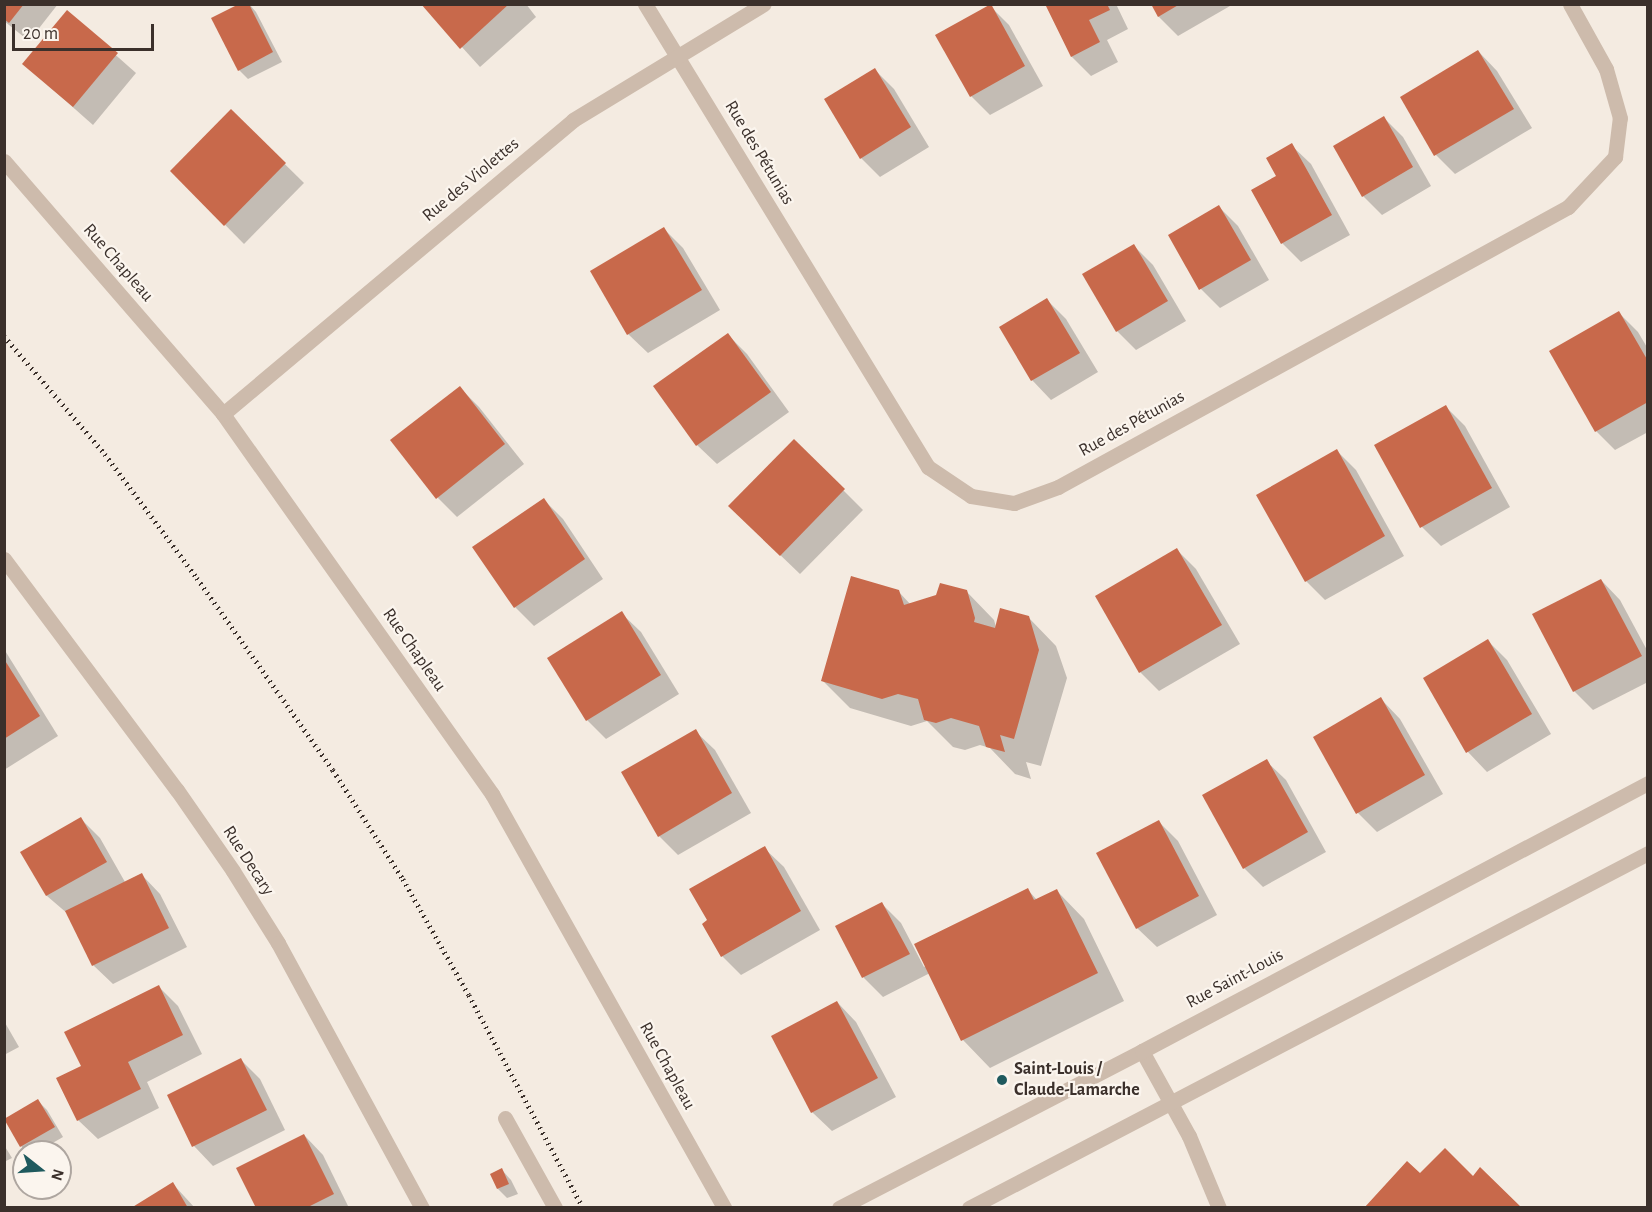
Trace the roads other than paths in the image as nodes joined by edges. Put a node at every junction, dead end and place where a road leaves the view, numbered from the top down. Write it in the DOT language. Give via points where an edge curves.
graph roads {
  1 [pos="645,4"];
  2 [pos="764,4"];
  3 [pos="1570,4"];
  4 [pos="677,56"];
  5 [pos="4,161"];
  6 [pos="223,414"];
  7 [pos="4,559"];
  8 [pos="1647,783"];
  9 [pos="1647,853"];
  10 [pos="1142,1051"];
  11 [pos="1170,1100"];
  12 [pos="505,1118"];
  13 [pos="422,1208"];
  14 [pos="555,1208"];
  15 [pos="724,1208"];
  16 [pos="839,1208"];
  17 [pos="969,1208"];
  18 [pos="1220,1208"];
  1 -- 4 [label="street, Rue des Pétunias"];
  2 -- 4 [label="street, Rue des Violettes"];
  3 -- 4 [label="street, Rue des Pétunias" via="1606,69 1620,118 1615,157 1568,207 1058,487 1014,503 971,496 928,467"];
  4 -- 6 [label="street, Rue des Violettes" via="573,120"];
  5 -- 6 [label="street, Rue Chapleau"];
  6 -- 15 [label="street, Rue Chapleau" via="492,794"];
  7 -- 13 [label="street, Rue Decary" via="182,798 238,880 278,944"];
  8 -- 10 [label="street, Rue Saint-Louis"];
  9 -- 11 [label="street"];
  10 -- 11 [label="street"];
  10 -- 16 [label="street, Rue Saint-Louis"];
  11 -- 17 [label="street"];
  11 -- 18 [label="street"];
  12 -- 14 [label="street"];
}
